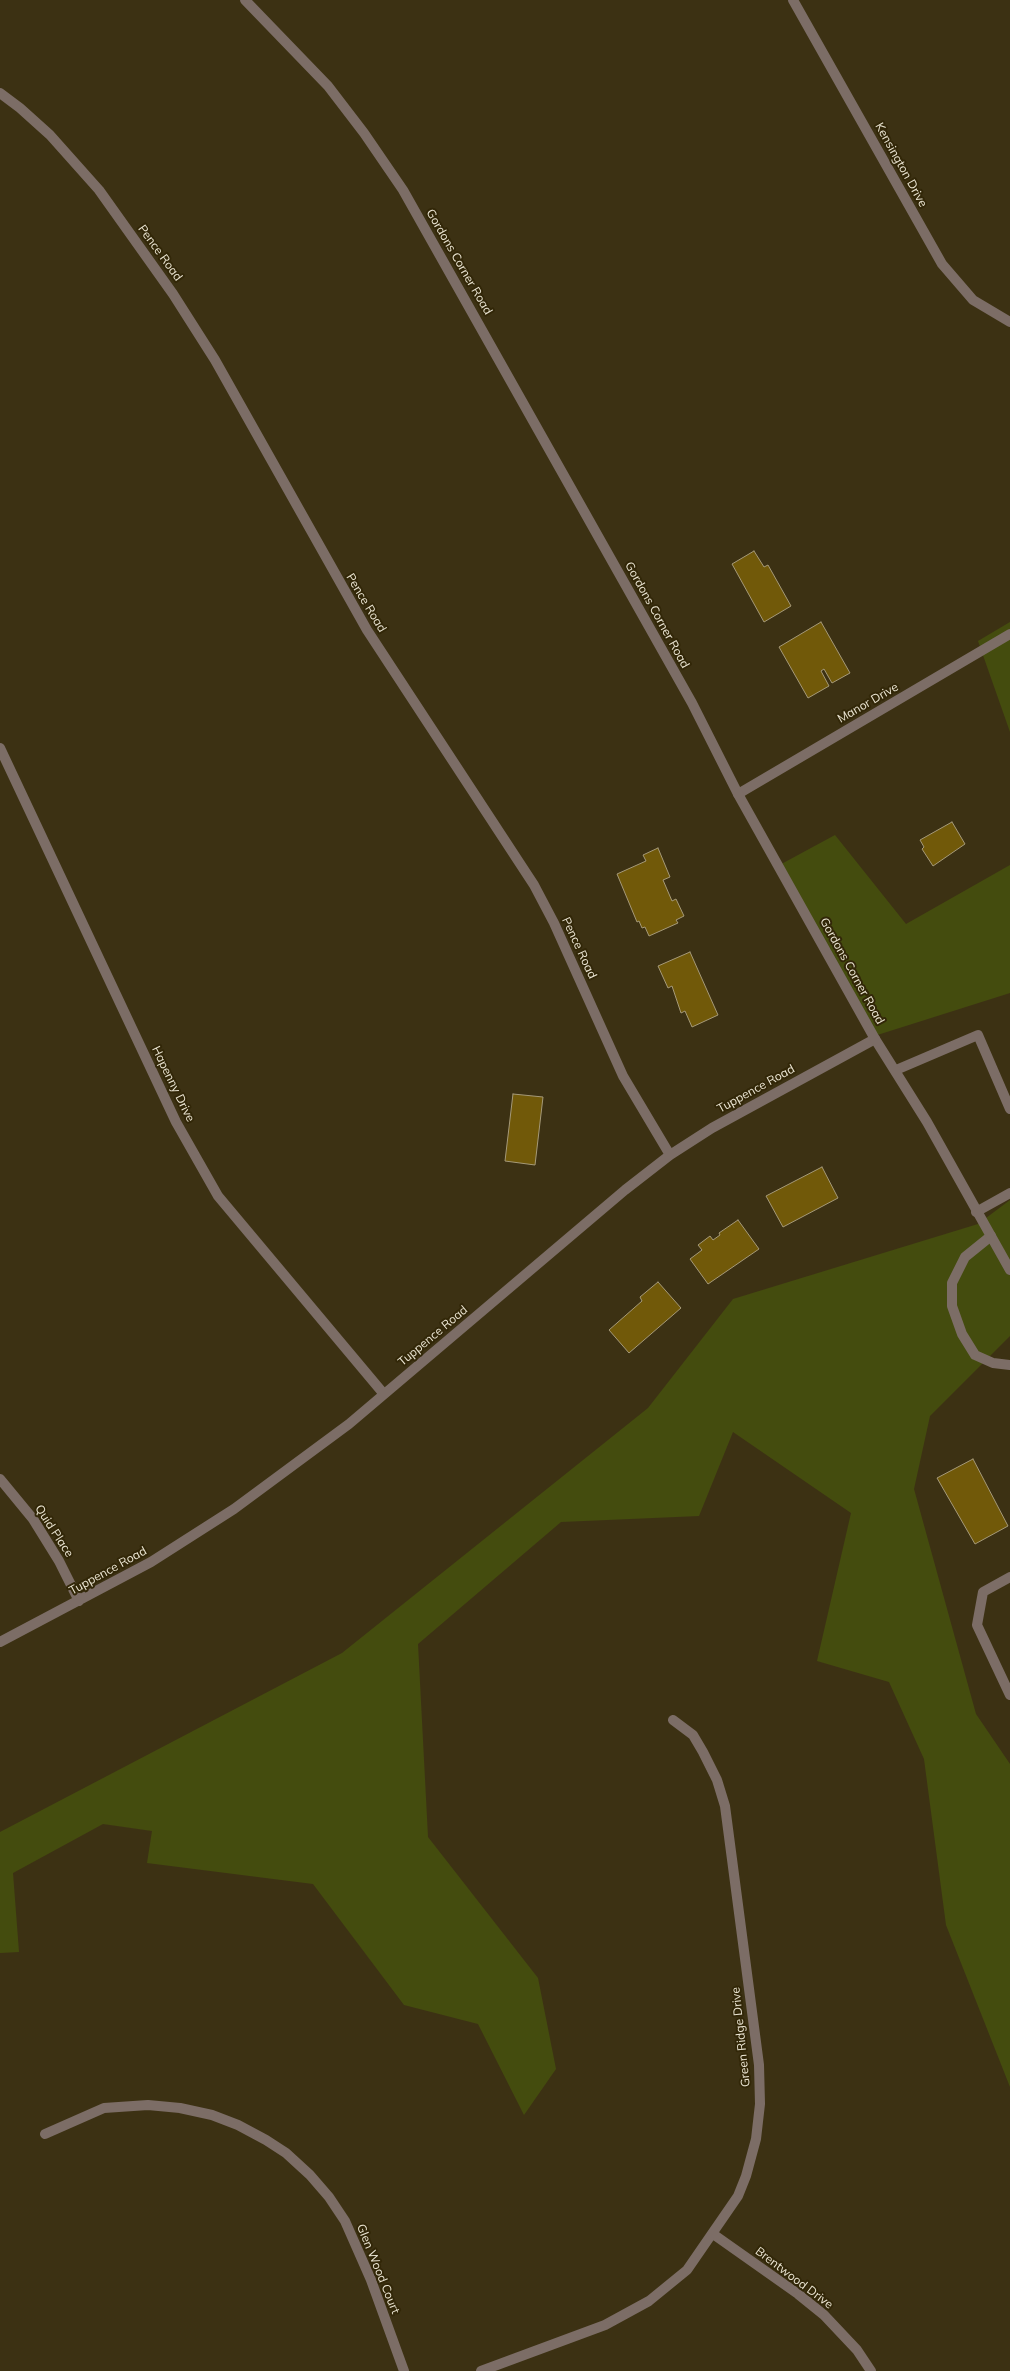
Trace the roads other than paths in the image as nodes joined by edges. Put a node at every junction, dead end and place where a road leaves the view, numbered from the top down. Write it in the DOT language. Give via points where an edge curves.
graph roads {
  1 [pos="245,0"];
  2 [pos="793,0"];
  3 [pos="0,92"];
  4 [pos="1010,322"];
  5 [pos="1010,634"];
  6 [pos="0,748"];
  7 [pos="738,794"];
  8 [pos="875,1038"];
  9 [pos="896,1070"];
  10 [pos="1010,1109"];
  11 [pos="670,1155"];
  12 [pos="1010,1193"];
  13 [pos="976,1212"];
  14 [pos="991,1236"];
  15 [pos="1010,1268"];
  16 [pos="1010,1365"];
  17 [pos="383,1393"];
  18 [pos="0,1479"];
  19 [pos="1010,1577"];
  20 [pos="79,1601"];
  21 [pos="0,1642"];
  22 [pos="1010,1695"];
  23 [pos="673,1720"];
  24 [pos="45,2134"];
  25 [pos="713,2234"];
  26 [pos="404,2371"];
  27 [pos="481,2371"];
  28 [pos="871,2371"];
  1 -- 7 [label="street, Gordons Corner Road" via="328,86 403,190 687,694"];
  2 -- 4 [label="street, Kensington Drive" via="942,264 973,300"];
  3 -- 11 [label="street, Pence Road" via="50,135 99,190 173,294 215,360 367,630 534,886 624,1076"];
  5 -- 7 [label="street, Manor Drive"];
  6 -- 17 [label="street, Hapenny Drive" via="176,1122 218,1196"];
  7 -- 8 [label="street, Gordons Corner Road"];
  8 -- 9 [label="street, Gordons Corner Road"];
  8 -- 11 [label="street, Tuppence Road" via="712,1128"];
  9 -- 10 [label="street" via="978,1035"];
  9 -- 13 [label="street, Gordons Corner Road"];
  11 -- 17 [label="street, Tuppence Road"];
  12 -- 13 [label="street"];
  13 -- 14 [label="street, Gordons Corner Road"];
  14 -- 15 [label="street, Gordons Corner Road"];
  14 -- 16 [label="street" via="965,1257 952,1283 952,1306 962,1334 975,1355 993,1363"];
  17 -- 20 [label="street, Tuppence Road" via="349,1424 234,1509 151,1562"];
  18 -- 20 [label="street, Quid Place" via="33,1519"];
  19 -- 22 [label="street" via="983,1592 978,1625"];
  20 -- 21 [label="street, Tuppence Road"];
  23 -- 25 [label="street, Green Ridge Drive" via="693,1735 717,1780 725,1806 759,2065 760,2104 749,2167 738,2196"];
  24 -- 26 [label="street, Glen Wood Court" via="104,2108 148,2105 212,2115 266,2140 310,2175 345,2221 371,2280"];
  25 -- 27 [label="street, Green Ridge Drive" via="687,2270 625,2316"];
  25 -- 28 [label="street, Brentwood Drive" via="824,2315 857,2350"];
}
